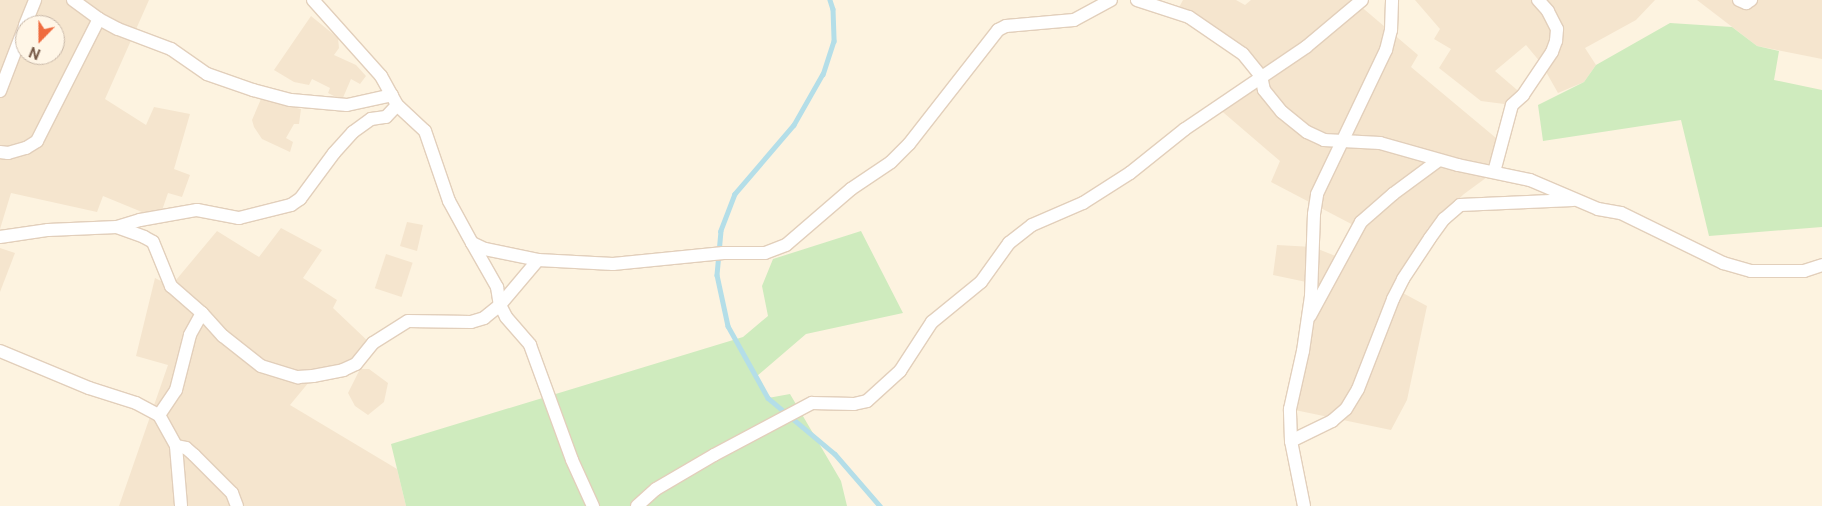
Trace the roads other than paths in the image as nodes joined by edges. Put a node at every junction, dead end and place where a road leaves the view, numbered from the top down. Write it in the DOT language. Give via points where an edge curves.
graph roads {
  1 [pos="35,0"];
  2 [pos="73,0"];
  3 [pos="313,0"];
  4 [pos="1111,0"];
  5 [pos="1137,0"];
  6 [pos="1362,0"];
  7 [pos="1392,0"];
  8 [pos="1538,0"];
  9 [pos="1739,0"];
  10 [pos="1751,0"];
  11 [pos="29,15"];
  12 [pos="99,19"];
  13 [pos="15,52"];
  14 [pos="1261,76"];
  15 [pos="0,91"];
  16 [pos="395,100"];
  17 [pos="1342,141"];
  18 [pos="0,152"];
  19 [pos="1440,160"];
  20 [pos="1494,172"];
  21 [pos="1578,200"];
  22 [pos="118,227"];
  23 [pos="0,237"];
  24 [pos="472,243"];
  25 [pos="538,260"];
  26 [pos="1822,265"];
  27 [pos="500,305"];
  28 [pos="202,313"];
  29 [pos="1308,320"];
  30 [pos="0,351"];
  31 [pos="159,415"];
  32 [pos="1291,441"];
  33 [pos="176,446"];
  34 [pos="181,506"];
  35 [pos="238,506"];
  36 [pos="594,506"];
  37 [pos="637,506"];
  38 [pos="1304,506"];
  1 -- 11 [label="street"];
  2 -- 12 [label="street"];
  3 -- 16 [label="street" via="382,76"];
  4 -- 25 [label="street" via="1074,20 1006,26 998,30 909,144 891,162 850,189 786,245 776,250 639,263"];
  5 -- 14 [label="street" via="1189,17 1243,54"];
  6 -- 14 [label="street" via="1306,47"];
  7 -- 17 [label="street" via="1391,30 1386,50"];
  8 -- 20 [label="street" via="1557,29 1556,41 1523,95 1512,105"];
  9 -- 10 [label="street" via="1746,3"];
  12 -- 16 [label="street" via="171,49 207,74 253,90 291,100 347,106"];
  12 -- 18 [label="street" via="37,141 26,148"];
  13 -- 15 [label="street"];
  14 -- 17 [label="street" via="1264,90 1282,112 1307,132 1324,140"];
  14 -- 37 [label="street" via="1185,129 1130,173 1083,203 1032,225 1010,243 981,282 932,322 900,371 867,401 812,404 714,455 656,489"];
  16 -- 22 [label="street" via="386,117 371,119 353,132 300,199 290,205 239,218 197,210"];
  16 -- 24 [label="street" via="425,131 449,201"];
  17 -- 19 [label="street" via="1380,143"];
  17 -- 29 [label="street" via="1318,194 1314,214"];
  19 -- 20 [label="street"];
  19 -- 29 [label="street" via="1392,194 1361,222"];
  20 -- 21 [label="street" via="1530,180"];
  21 -- 26 [label="street" via="1598,209 1621,213 1723,263 1751,271 1804,271"];
  21 -- 32 [label="street" via="1460,205 1434,232 1403,279 1358,390 1346,409 1332,422"];
  22 -- 23 [label="street" via="48,230"];
  22 -- 28 [label="street" via="153,242 171,286"];
  24 -- 25 [label="street" via="485,249"];
  24 -- 27 [label="street" via="497,287"];
  25 -- 27 [label="street"];
  27 -- 28 [label="street" via="484,318 471,322 408,321 373,343 356,364 343,370 298,377 260,366 223,336"];
  27 -- 36 [label="street" via="516,331 530,345 572,460"];
  28 -- 31 [label="street" via="190,335 176,390"];
  29 -- 32 [label="street" via="1290,409"];
  30 -- 31 [label="street" via="89,388 136,403"];
  31 -- 33 [label="street"];
  32 -- 38 [label="street"];
  33 -- 34 [label="street"];
  33 -- 35 [label="street" via="186,448 194,455 232,493"];
}
